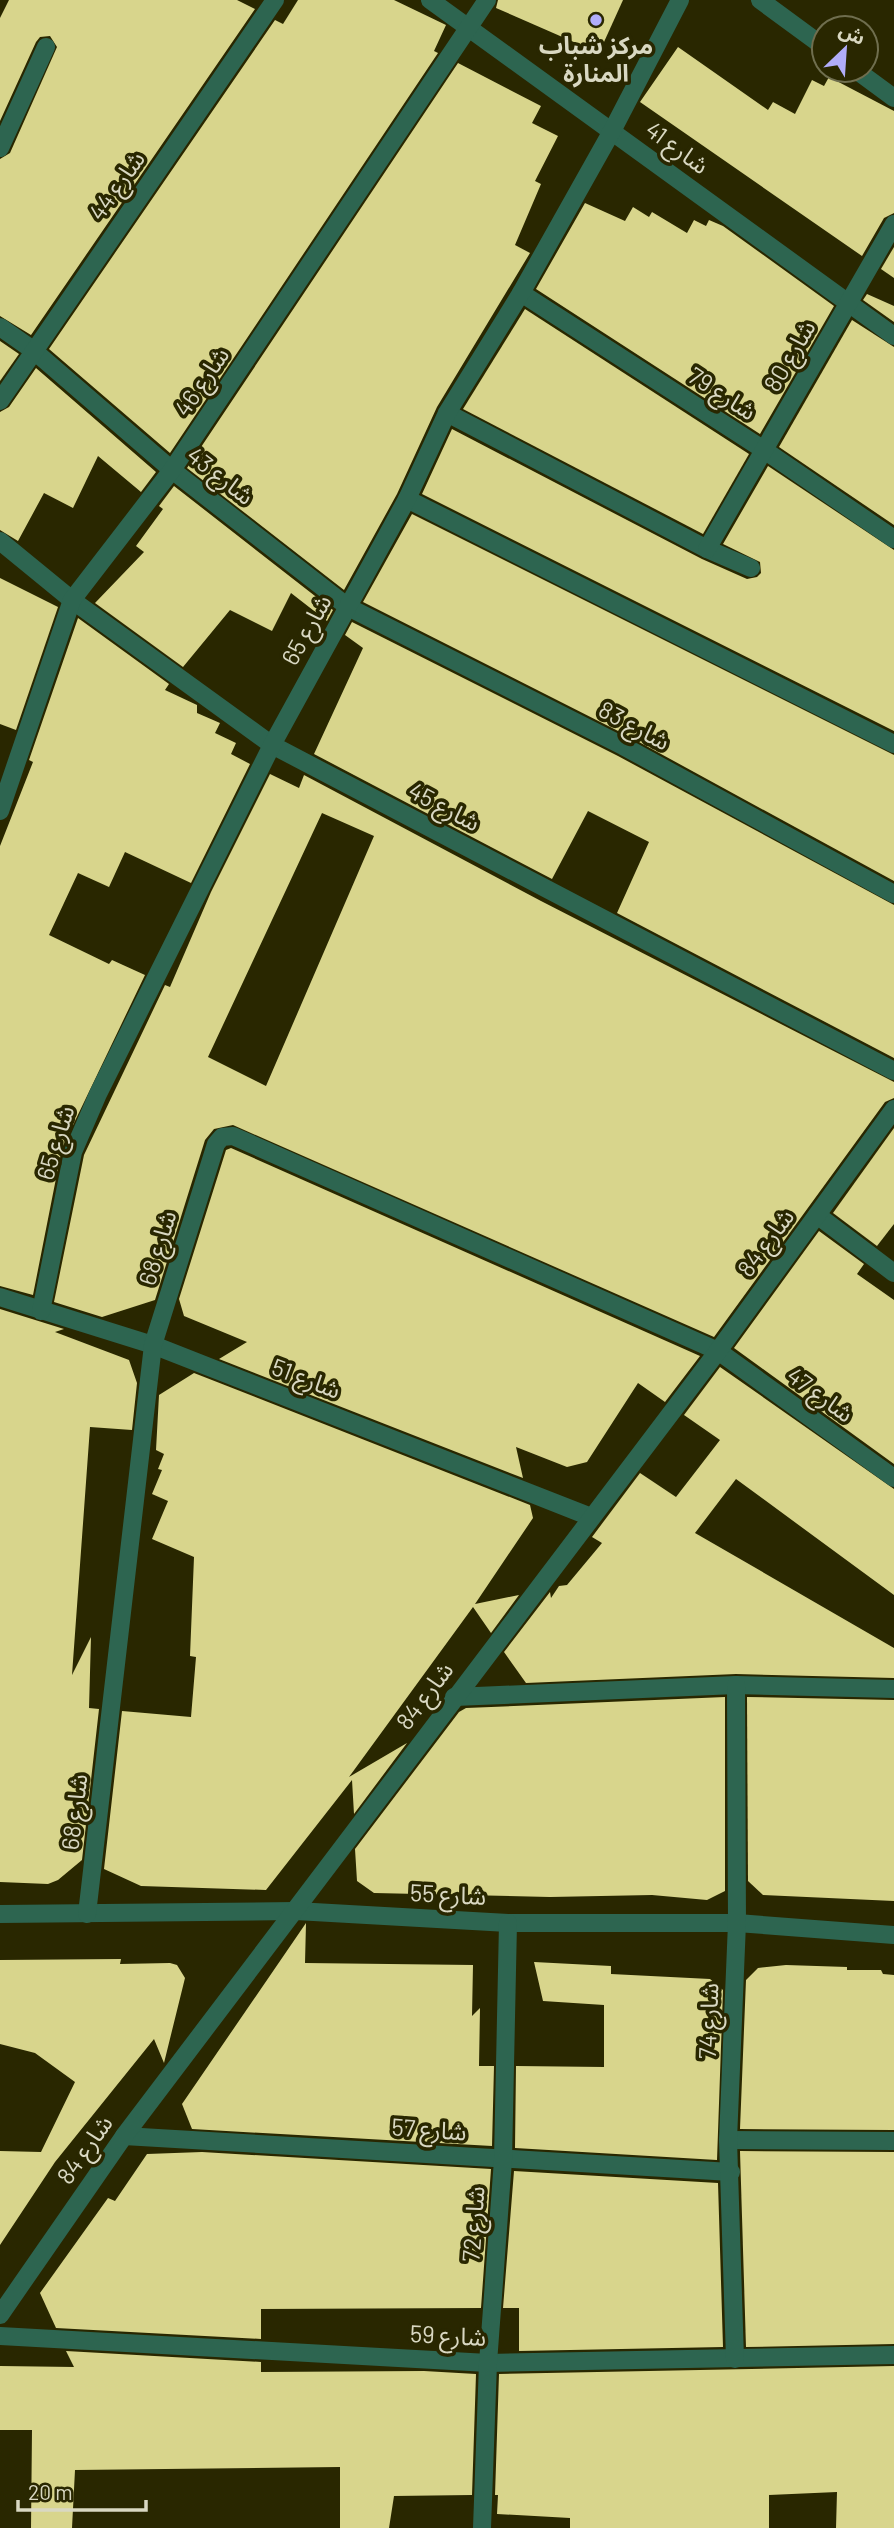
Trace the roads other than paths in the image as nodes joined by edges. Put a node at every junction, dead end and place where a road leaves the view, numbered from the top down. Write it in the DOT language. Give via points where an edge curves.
graph roads {
  1 [pos="275,0"];
  2 [pos="430,0"];
  3 [pos="487,0"];
  4 [pos="680,0"];
  5 [pos="760,0"];
  6 [pos="469,27"];
  7 [pos="810,37"];
  8 [pos="46,47"];
  9 [pos="875,84"];
  10 [pos="894,98"];
  11 [pos="612,131"];
  12 [pos="0,148"];
  13 [pos="894,224"];
  14 [pos="521,293"];
  15 [pos="848,303"];
  16 [pos="0,327"];
  17 [pos="894,336"];
  18 [pos="33,350"];
  19 [pos="0,401"];
  20 [pos="447,413"];
  21 [pos="764,450"];
  22 [pos="172,470"];
  23 [pos="407,499"];
  24 [pos="894,539"];
  25 [pos="0,541"];
  26 [pos="707,549"];
  27 [pos="751,568"];
  28 [pos="72,600"];
  29 [pos="348,607"];
  30 [pos="894,744"];
  31 [pos="272,745"];
  32 [pos="0,811"];
  33 [pos="894,894"];
  34 [pos="894,1071"];
  35 [pos="894,1109"];
  36 [pos="817,1215"];
  37 [pos="894,1273"];
  38 [pos="0,1297"];
  39 [pos="41,1311"];
  40 [pos="153,1345"];
  41 [pos="718,1351"];
  42 [pos="894,1478"];
  43 [pos="591,1517"];
  44 [pos="736,1685"];
  45 [pos="894,1689"];
  46 [pos="454,1697"];
  47 [pos="296,1911"];
  48 [pos="0,1914"];
  49 [pos="87,1914"];
  50 [pos="508,1923"];
  51 [pos="737,1923"];
  52 [pos="894,1935"];
  53 [pos="124,2136"];
  54 [pos="728,2140"];
  55 [pos="894,2141"];
  56 [pos="503,2160"];
  57 [pos="731,2172"];
  58 [pos="0,2315"];
  59 [pos="0,2336"];
  60 [pos="894,2356"];
  61 [pos="735,2359"];
  62 [pos="488,2363"];
  63 [pos="482,2528"];
  1 -- 18 [label="street, شارع 44"];
  2 -- 6 [label="street, شارع 41"];
  3 -- 6 [label="street, شارع 46"];
  4 -- 11 [label="street, شارع 65"];
  5 -- 7 [label="street"];
  6 -- 11 [label="street, شارع 41"];
  6 -- 22 [label="street, شارع 46"];
  8 -- 12 [label="street"];
  9 -- 10 [label="street"];
  11 -- 14 [label="street, شارع 65"];
  11 -- 15 [label="street, شارع 41"];
  13 -- 15 [label="street, شارع 80"];
  14 -- 20 [label="street, شارع 65"];
  14 -- 21 [label="street, شارع 79"];
  15 -- 17 [label="street, شارع 41"];
  15 -- 21 [label="street, شارع 80"];
  16 -- 18 [label="street, شارع 43"];
  18 -- 19 [label="street, شارع 44"];
  18 -- 22 [label="street, شارع 43"];
  20 -- 23 [label="street, شارع 65"];
  20 -- 26 [label="street"];
  21 -- 24 [label="street, شارع 79"];
  21 -- 26 [label="street, شارع 80"];
  22 -- 28 [label="street, شارع 46"];
  22 -- 29 [label="street, شارع 43"];
  23 -- 29 [label="street, شارع 65"];
  23 -- 30 [label="street"];
  25 -- 28 [label="street, شارع 45"];
  26 -- 27 [label="street"];
  28 -- 31 [label="street, شارع 45"];
  28 -- 32 [label="street, شارع 46"];
  29 -- 31 [label="street, شارع 65"];
  29 -- 33 [label="street, شارع 83" via="623,746"];
  31 -- 34 [label="street, شارع 45"];
  31 -- 39 [label="street, شارع 65" via="73,1152"];
  35 -- 36 [label="street, شارع 84"];
  36 -- 37 [label="street"];
  36 -- 41 [label="street, شارع 84"];
  38 -- 39 [label="street, شارع 51"];
  39 -- 40 [label="street, شارع 51"];
  40 -- 41 [label="street, شارع 68" via="216,1144 229,1136"];
  40 -- 43 [label="street, شارع 51"];
  40 -- 49 [label="street, شارع 68"];
  41 -- 42 [label="street, شارع 47"];
  41 -- 43 [label="street, شارع 84"];
  43 -- 46 [label="street, شارع 84"];
  44 -- 45 [label="street"];
  44 -- 46 [label="street"];
  44 -- 51 [label="street, شارع 74"];
  46 -- 47 [label="street, شارع 84"];
  47 -- 49 [label="street, شارع 55"];
  47 -- 50 [label="street, شارع 55"];
  47 -- 53 [label="street, شارع 84"];
  48 -- 49 [label="street, شارع 55"];
  50 -- 51 [label="street, شارع 55"];
  50 -- 56 [label="street, شارع 72"];
  51 -- 52 [label="street, شارع 55"];
  51 -- 54 [label="street, شارع 74"];
  53 -- 56 [label="street, شارع 57"];
  53 -- 58 [label="street, شارع 84"];
  54 -- 55 [label="street"];
  54 -- 57 [label="street, شارع 74"];
  56 -- 57 [label="street, شارع 57"];
  56 -- 62 [label="street, شارع 72"];
  57 -- 61 [label="street, شارع 74"];
  59 -- 62 [label="street, شارع 59"];
  60 -- 61 [label="street, شارع 59"];
  61 -- 62 [label="street, شارع 59"];
  62 -- 63 [label="street, شارع 72"];
}
